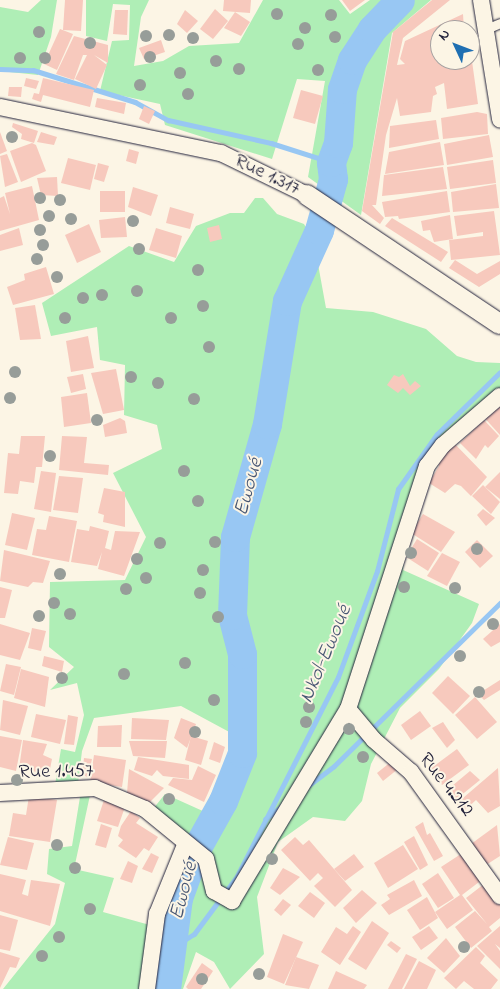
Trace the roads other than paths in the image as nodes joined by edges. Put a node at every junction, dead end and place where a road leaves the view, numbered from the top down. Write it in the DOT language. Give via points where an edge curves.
graph roads {
  1 [pos="481,0"];
  2 [pos="493,26"];
  3 [pos="0,107"];
  4 [pos="499,111"];
  5 [pos="307,195"];
  6 [pos="500,324"];
  7 [pos="500,396"];
  8 [pos="348,709"];
  9 [pos="0,793"];
  10 [pos="186,845"];
  11 [pos="500,896"];
  12 [pos="147,989"];
  1 -- 2 [label="street"];
  2 -- 4 [label="street"];
  3 -- 5 [label="street, Rue 1.317" via="221,153"];
  5 -- 6 [label="street, Rue 1.317"];
  7 -- 8 [label="street" via="443,445 427,466"];
  8 -- 10 [label="street, Rue 1.457" via="232,900 214,891 206,859"];
  8 -- 11 [label="street, Rue 4.212" via="360,726 416,778"];
  9 -- 10 [label="street, Rue 1.457" via="95,788 144,809"];
  10 -- 12 [label="street" via="158,914"];
}
